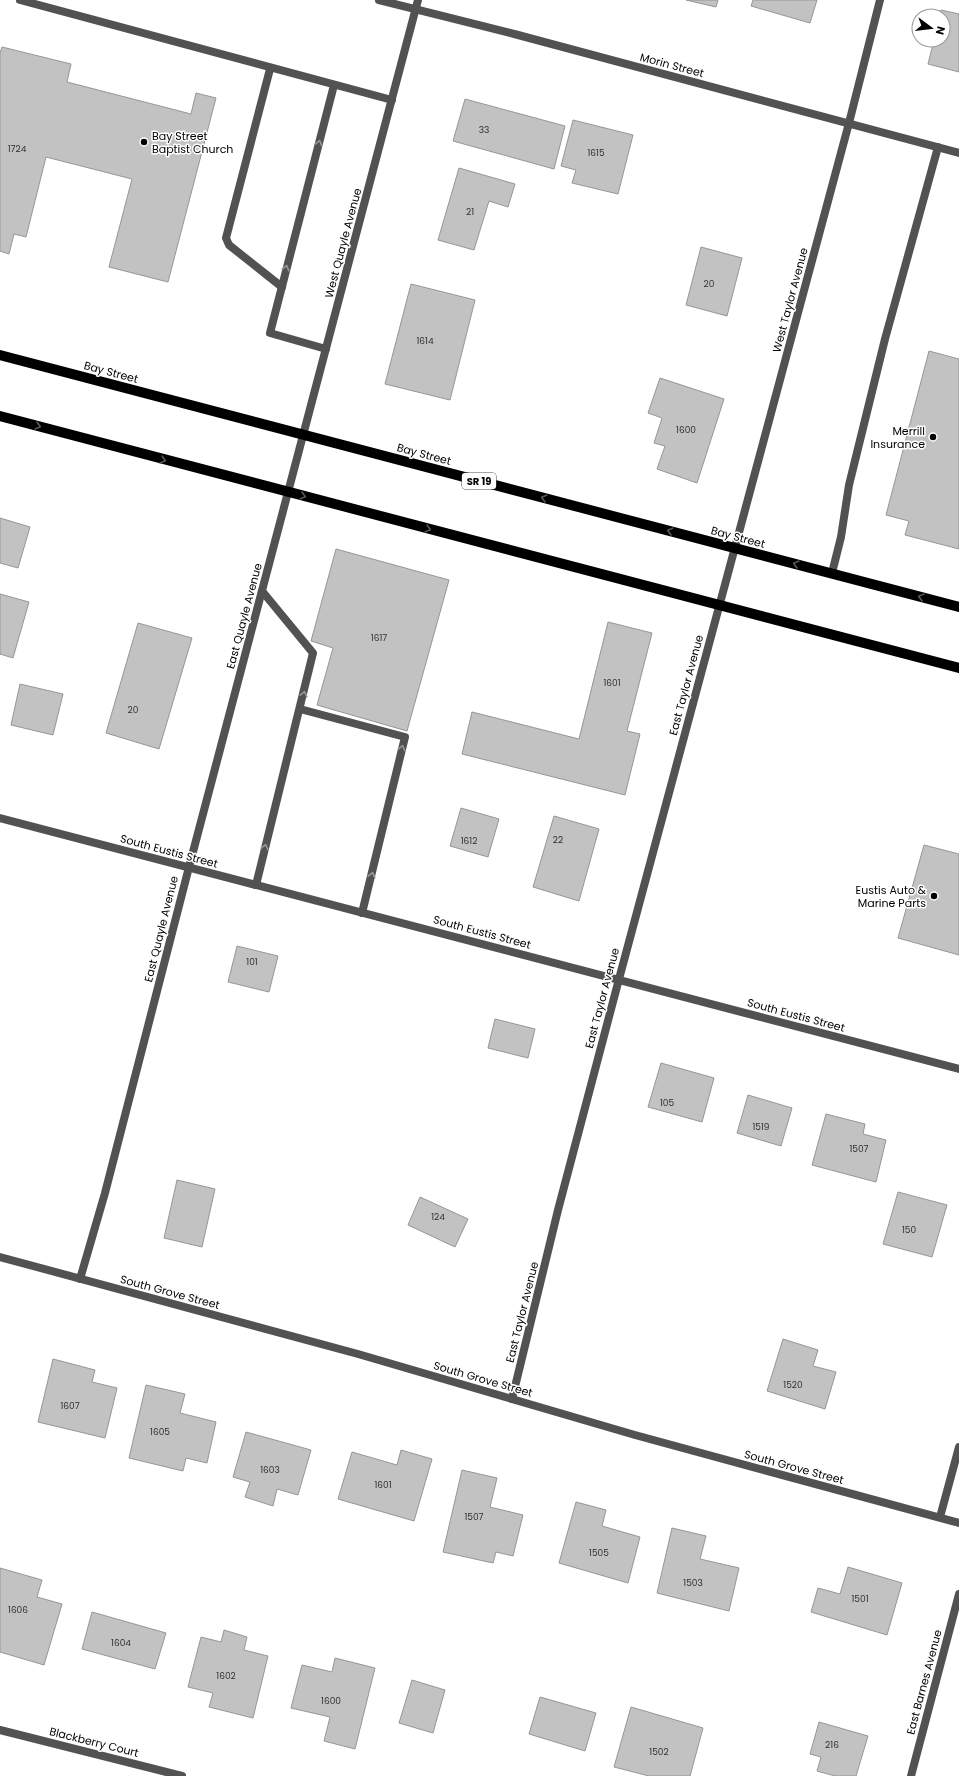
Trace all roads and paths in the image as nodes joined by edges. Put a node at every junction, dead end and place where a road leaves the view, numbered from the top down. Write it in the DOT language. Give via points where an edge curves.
graph roads {
  1 [pos="20,0"];
  2 [pos="379,0"];
  3 [pos="418,0"];
  4 [pos="880,0"];
  5 [pos="416,10"];
  6 [pos="270,69"];
  7 [pos="334,85"];
  8 [pos="392,100"];
  9 [pos="849,123"];
  10 [pos="938,148"];
  11 [pos="959,153"];
  12 [pos="282,287"];
  13 [pos="326,349"];
  14 [pos="0,355"];
  15 [pos="0,416"];
  16 [pos="303,435"];
  17 [pos="288,492"];
  18 [pos="734,548"];
  19 [pos="832,574"];
  20 [pos="262,591"];
  21 [pos="719,605"];
  22 [pos="959,607"];
  23 [pos="959,668"];
  24 [pos="300,709"];
  25 [pos="0,818"];
  26 [pos="189,867"];
  27 [pos="256,885"];
  28 [pos="362,912"];
  29 [pos="619,979"];
  30 [pos="959,1069"];
  31 [pos="0,1257"];
  32 [pos="80,1279"];
  33 [pos="512,1399"];
  34 [pos="959,1447"];
  35 [pos="940,1517"];
  36 [pos="959,1523"];
  37 [pos="959,1594"];
  38 [pos="0,1730"];
  39 [pos="182,1776"];
  40 [pos="911,1776"];
  1 -- 6 [label="street"];
  2 -- 5 [label="street, Morin Street"];
  3 -- 5 [label="street, West Quayle Avenue"];
  4 -- 9 [label="street, West Taylor Avenue"];
  5 -- 8 [label="street, West Quayle Avenue"];
  5 -- 9 [label="street, Morin Street"];
  6 -- 7 [label="street"];
  6 -- 12 [label="street" via="226,238 228,245"];
  7 -- 8 [label="street"];
  12 -- 7 [label="street, one-way"];
  8 -- 13 [label="street, West Quayle Avenue"];
  9 -- 10 [label="street, Morin Street"];
  9 -- 18 [label="street, West Taylor Avenue"];
  10 -- 11 [label="street, Morin Street"];
  10 -- 19 [label="street" via="885,338 849,486 842,537"];
  12 -- 13 [label="street" via="270,333"];
  13 -- 16 [label="street, West Quayle Avenue"];
  14 -- 16 [label="main road, Bay Street / SR 19"];
  15 -- 17 [label="main road, one-way"];
  16 -- 17 [label="street, West Quayle Avenue"];
  18 -- 16 [label="main road, Bay Street / SR 19, one-way"];
  17 -- 20 [label="street, East Quayle Avenue"];
  17 -- 21 [label="main road, one-way"];
  19 -- 18 [label="main road, Bay Street / SR 19, one-way"];
  18 -- 21 [label="street, West Taylor Avenue"];
  22 -- 19 [label="main road, Bay Street / SR 19, one-way"];
  24 -- 20 [label="street, one-way" via="313,653"];
  20 -- 26 [label="street, East Quayle Avenue"];
  21 -- 23 [label="main road"];
  21 -- 29 [label="street, East Taylor Avenue"];
  27 -- 24 [label="street, one-way"];
  28 -- 24 [label="street, one-way" via="405,737"];
  25 -- 26 [label="street, South Eustis Street"];
  26 -- 27 [label="street, South Eustis Street"];
  26 -- 32 [label="street, East Quayle Avenue" via="106,1193"];
  27 -- 28 [label="street, South Eustis Street"];
  28 -- 29 [label="street, South Eustis Street"];
  29 -- 30 [label="street, South Eustis Street"];
  29 -- 33 [label="street, East Taylor Avenue" via="558,1210"];
  31 -- 32 [label="street, South Grove Street"];
  32 -- 33 [label="street, South Grove Street" via="358,1354"];
  33 -- 35 [label="street, South Grove Street" via="635,1435"];
  34 -- 35 [label="street"];
  35 -- 36 [label="street, South Grove Street"];
  37 -- 40 [label="street, East Barnes Avenue"];
  38 -- 39 [label="street, Blackberry Court"];
}
